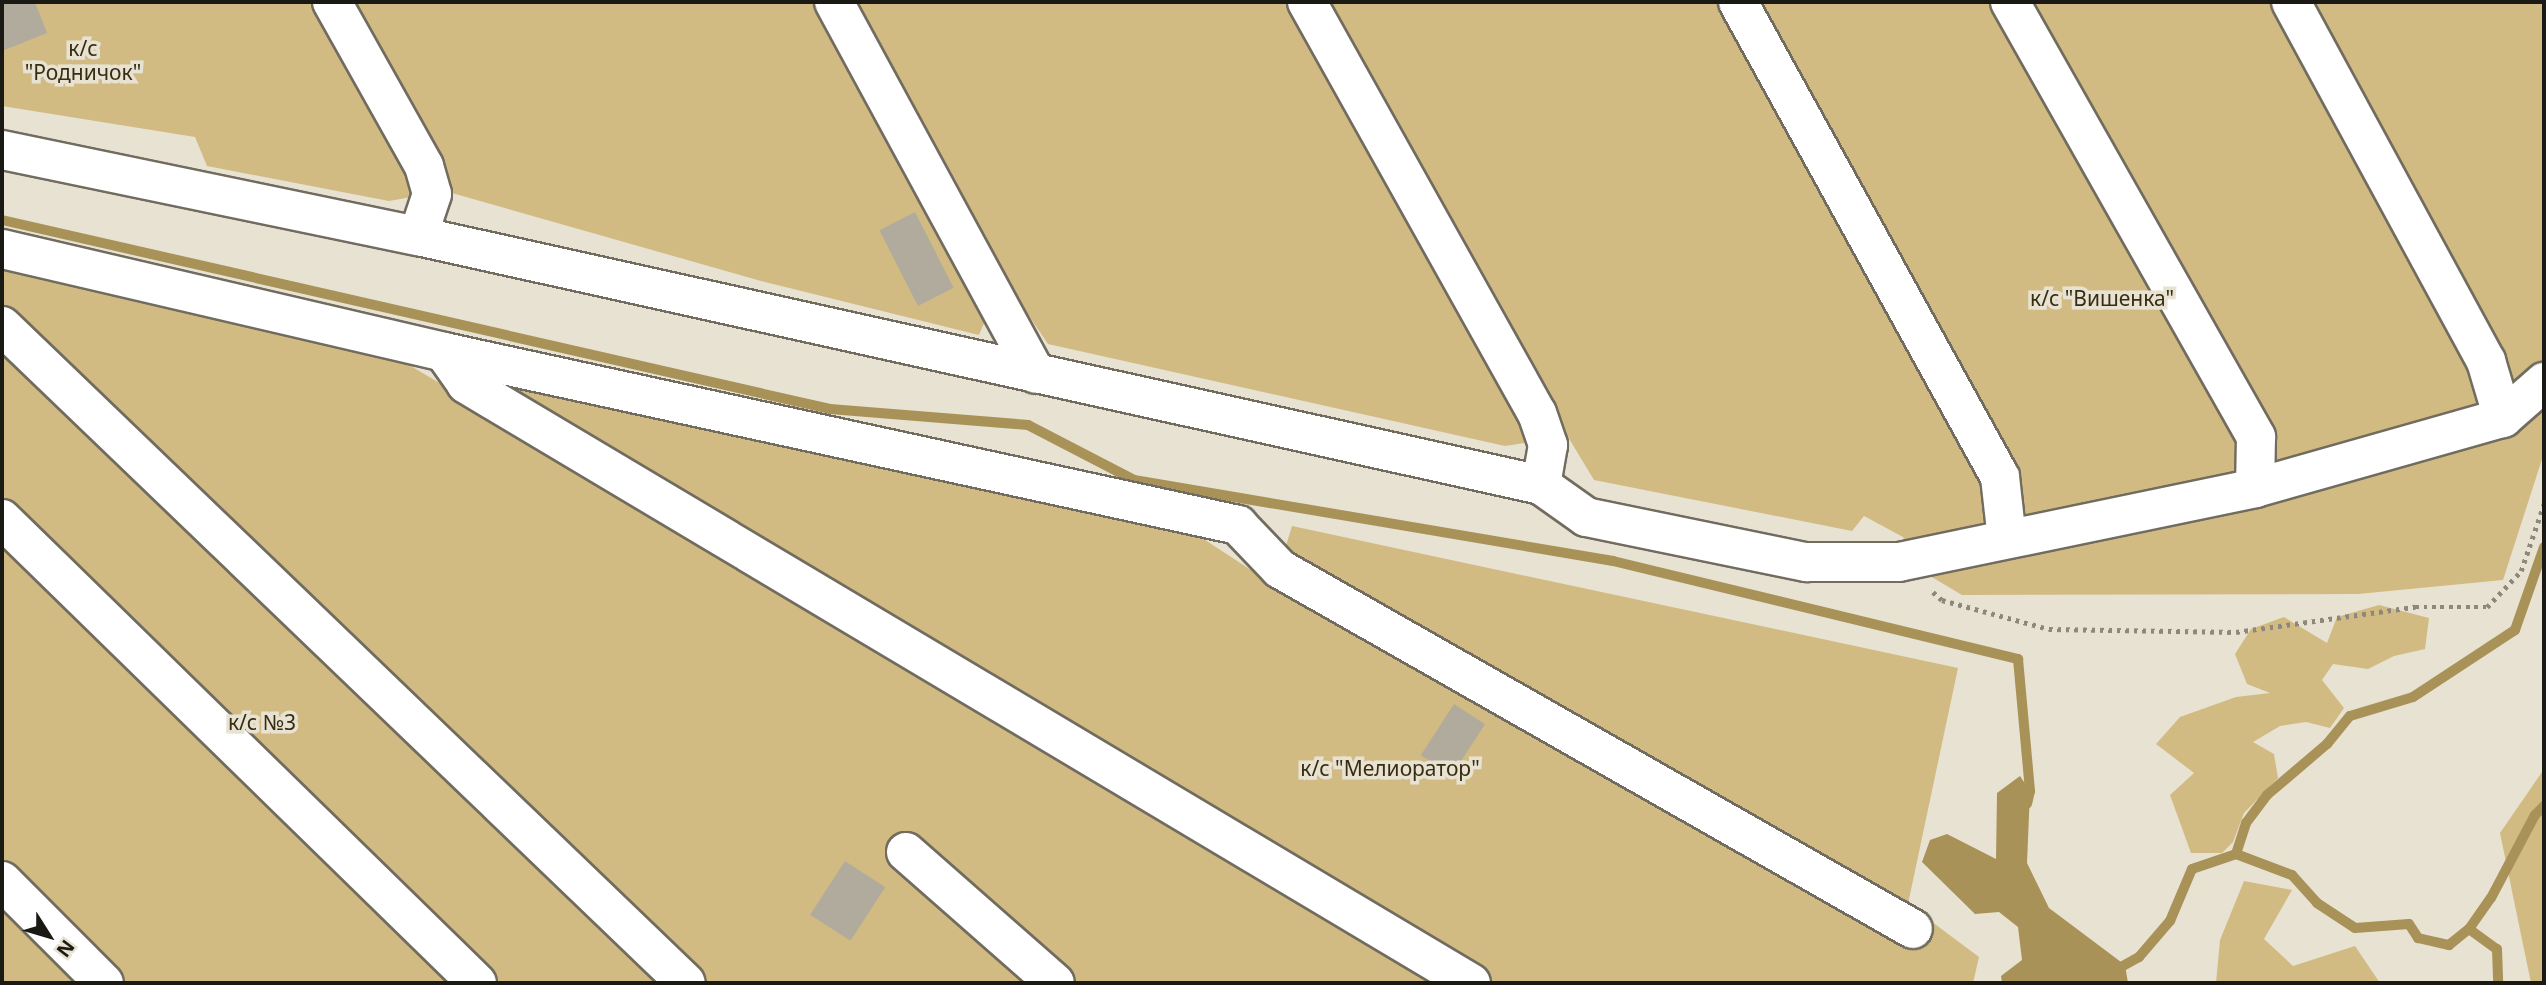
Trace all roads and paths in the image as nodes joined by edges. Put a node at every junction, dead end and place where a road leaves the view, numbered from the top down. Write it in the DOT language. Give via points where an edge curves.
graph roads {
  1 [pos="332,2"];
  2 [pos="834,2"];
  3 [pos="1307,2"];
  4 [pos="1738,2"];
  5 [pos="2010,2"];
  6 [pos="2291,2"];
  7 [pos="2,150"];
  8 [pos="418,236"];
  9 [pos="2,249"];
  10 [pos="2,326"];
  11 [pos="444,352"];
  12 [pos="1037,374"];
  13 [pos="2544,382"];
  14 [pos="2503,418"];
  15 [pos="1541,485"];
  16 [pos="2255,488"];
  17 [pos="2544,504"];
  18 [pos="2,519"];
  19 [pos="2007,538"];
  20 [pos="1899,562"];
  21 [pos="906,852"];
  22 [pos="2,881"];
  23 [pos="1913,929"];
  24 [pos="104,983"];
  25 [pos="477,983"];
  26 [pos="686,983"];
  27 [pos="1055,983"];
  28 [pos="1471,983"];
  1 -- 8 [label="lane" via="424,166 432,194"];
  2 -- 12 [label="lane"];
  3 -- 15 [label="lane" via="1537,413 1548,445"];
  4 -- 19 [label="lane" via="2000,477"];
  5 -- 16 [label="lane" via="2256,437"];
  6 -- 14 [label="lane" via="2486,361"];
  7 -- 8 [label="lane"];
  8 -- 12 [label="lane"];
  9 -- 11 [label="lane"];
  10 -- 26 [label="lane"];
  11 -- 23 [label="lane" via="1238,525 1280,569"];
  11 -- 28 [label="lane" via="467,384"];
  12 -- 15 [label="lane"];
  13 -- 14 [label="lane"];
  14 -- 16 [label="lane"];
  15 -- 20 [label="lane" via="1586,517 1806,562"];
  16 -- 19 [label="lane"];
  17 -- 20 [label="path" via="2521,571 2487,607 2415,607 2236,632 2049,629 1942,600"];
  18 -- 25 [label="lane"];
  19 -- 20 [label="lane"];
  21 -- 27 [label="lane"];
  22 -- 24 [label="lane"];
}
